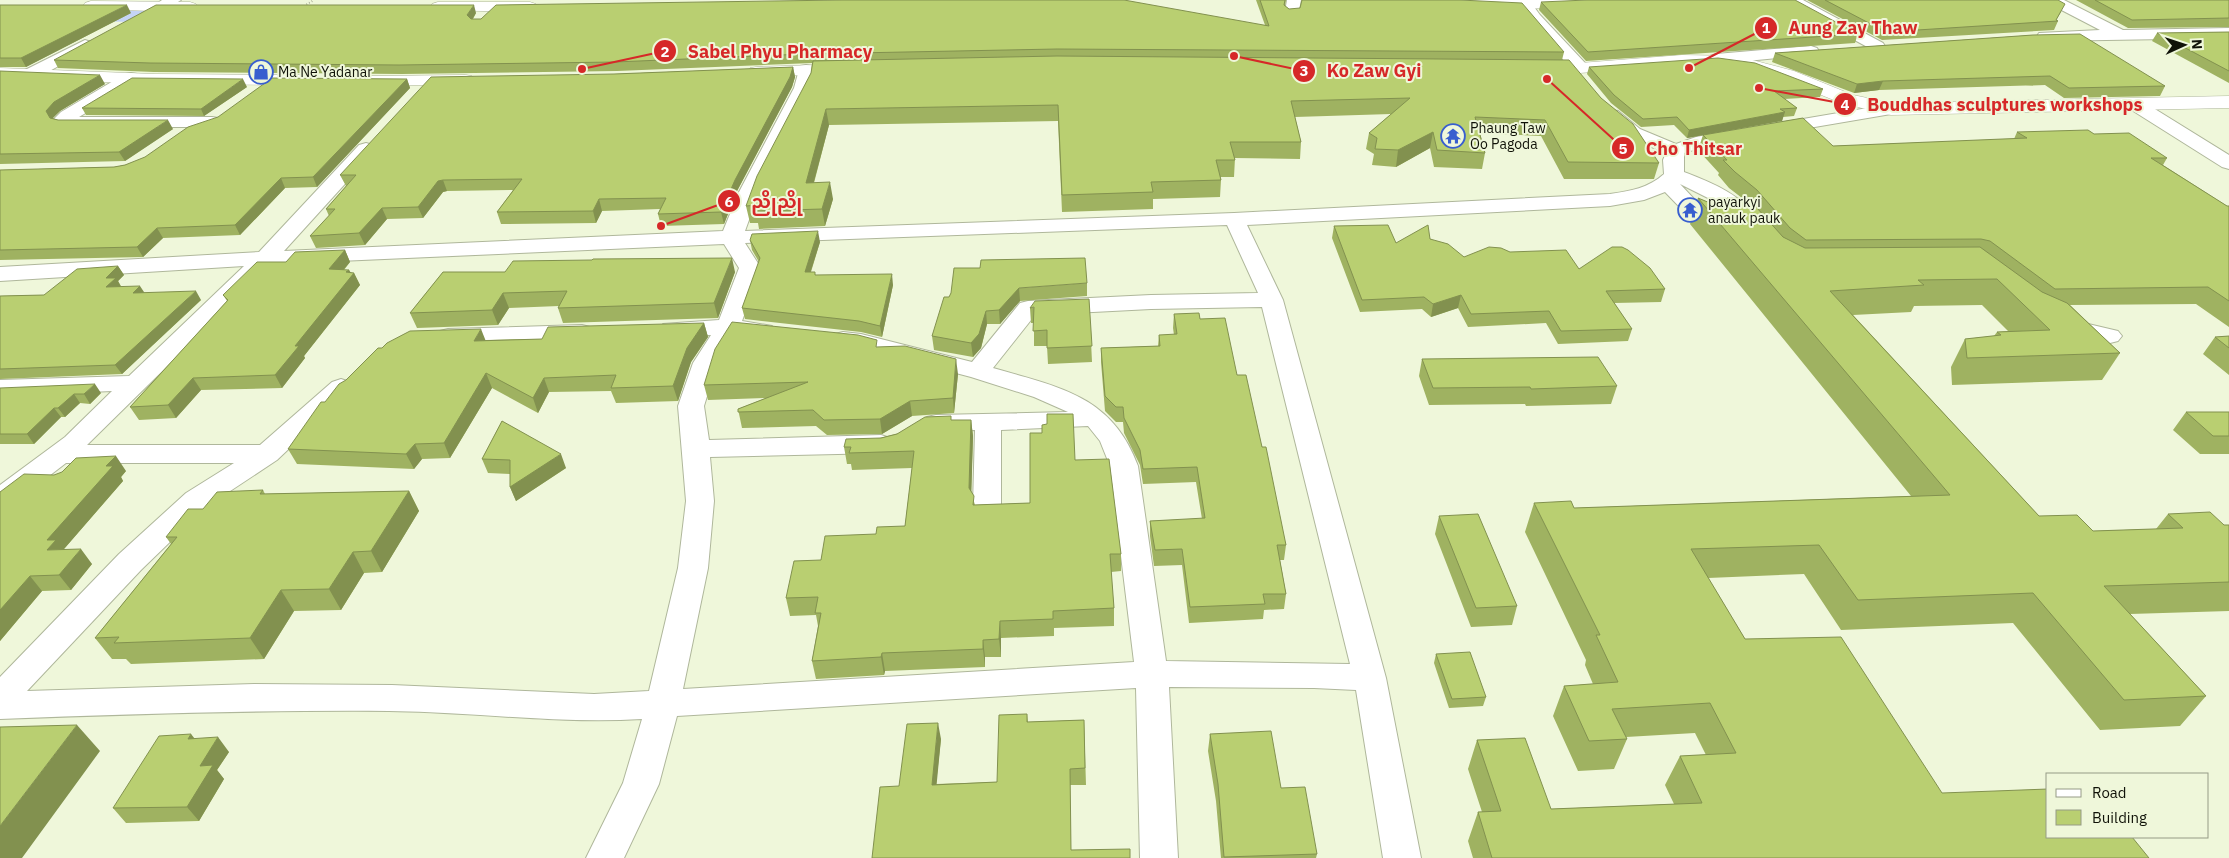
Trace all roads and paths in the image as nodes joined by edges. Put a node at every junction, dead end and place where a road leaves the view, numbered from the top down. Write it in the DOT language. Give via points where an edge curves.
graph roads {
  1 [pos="314,0"];
  2 [pos="1430,0"];
  3 [pos="1612,0"];
  4 [pos="1792,0"];
  5 [pos="2053,0"];
  6 [pos="73,6"];
  7 [pos="160,6"];
  8 [pos="548,6"];
  9 [pos="207,7"];
  10 [pos="302,7"];
  11 [pos="420,7"];
  12 [pos="1527,7"];
  13 [pos="131,21"];
  14 [pos="2229,33"];
  15 [pos="2118,34"];
  16 [pos="2030,37"];
  17 [pos="98,39"];
  18 [pos="1896,45"];
  19 [pos="1877,46"];
  20 [pos="1850,48"];
  21 [pos="1830,50"];
  22 [pos="1716,59"];
  23 [pos="1520,68"];
  24 [pos="1575,68"];
  25 [pos="863,69"];
  26 [pos="806,70"];
  27 [pos="0,73"];
  28 [pos="737,73"];
  29 [pos="31,74"];
  30 [pos="132,78"];
  31 [pos="271,80"];
  32 [pos="327,80"];
  33 [pos="478,80"];
  34 [pos="355,81"];
  35 [pos="429,81"];
  36 [pos="247,98"];
  37 [pos="409,102"];
  38 [pos="2229,102"];
  39 [pos="2136,105"];
  40 [pos="1891,109"];
  41 [pos="383,130"];
  42 [pos="171,140"];
  43 [pos="1676,150"];
  44 [pos="2229,163"];
  45 [pos="1671,179"];
  46 [pos="1234,219"];
  47 [pos="1706,223"];
  48 [pos="731,238"];
  49 [pos="1765,238"];
  50 [pos="265,258"];
  51 [pos="0,274"];
  52 [pos="1272,300"];
  53 [pos="2048,318"];
  54 [pos="728,327"];
  55 [pos="648,330"];
  56 [pos="608,331"];
  57 [pos="785,333"];
  58 [pos="814,336"];
  59 [pos="2110,336"];
  60 [pos="428,337"];
  61 [pos="978,370"];
  62 [pos="358,372"];
  63 [pos="136,383"];
  64 [pos="0,388"];
  65 [pos="1096,420"];
  66 [pos="988,422"];
  67 [pos="696,449"];
  68 [pos="59,454"];
  69 [pos="267,454"];
  70 [pos="0,499"];
  71 [pos="987,505"];
  72 [pos="1152,674"];
  73 [pos="1370,678"];
  74 [pos="0,698"];
  75 [pos="663,704"];
  76 [pos="0,705"];
  77 [pos="605,858"];
  78 [pos="1159,858"];
  79 [pos="1402,858"];
  1 -- 10 [label="path"];
  2 -- 12 [label="main road"];
  3 -- 12 [label="main road"];
  4 -- 19 [label="street"];
  5 -- 15 [label="street"];
  6 -- 7 [label="main road"];
  7 -- 9 [label="main road"];
  7 -- 13 [label="street"];
  8 -- 11 [label="main road" via="486,15"];
  12 -- 24 [label="street"];
  14 -- 15 [label="street"];
  15 -- 16 [label="street"];
  17 -- 29 [label="street"];
  18 -- 19 [label="street"];
  19 -- 20 [label="street"];
  21 -- 22 [label="street"];
  22 -- 24 [label="main road"];
  22 -- 40 [label="main road" via="1756,64 1846,99"];
  23 -- 24 [label="main road"];
  24 -- 43 [label="street" via="1593,95 1633,133"];
  25 -- 26 [label="main road"];
  26 -- 28 [label="main road"];
  26 -- 48 [label="street" via="803,88 749,192"];
  27 -- 29 [label="main road"];
  29 -- 30 [label="main road"];
  30 -- 31 [label="main road"];
  30 -- 42 [label="street" via="67,116 63,122 218,119"];
  31 -- 32 [label="main road"];
  31 -- 36 [label="street"];
  33 -- 35 [label="main road"];
  34 -- 35 [label="main road"];
  35 -- 37 [label="street"];
  38 -- 39 [label="main road"];
  39 -- 40 [label="main road"];
  39 -- 44 [label="street"];
  40 -- 43 [label="street" via="1696,143"];
  41 -- 50 [label="street"];
  43 -- 45 [label="street"];
  45 -- 46 [label="street" via="1654,190 1610,200"];
  45 -- 47 [label="street"];
  45 -- 49 [label="street" via="1722,195 1735,203"];
  46 -- 48 [label="street"];
  46 -- 52 [label="street"];
  48 -- 50 [label="street"];
  48 -- 54 [label="street" via="750,268"];
  50 -- 51 [label="street"];
  50 -- 63 [label="street"];
  52 -- 61 [label="street" via="1028,308"];
  52 -- 73 [label="street"];
  53 -- 59 [label="street" via="2073,329"];
  54 -- 55 [label="street"];
  54 -- 57 [label="street"];
  54 -- 67 [label="street" via="705,363 691,406"];
  56 -- 60 [label="street"];
  58 -- 61 [label="street" via="861,341"];
  61 -- 65 [label="street" via="1083,409"];
  62 -- 69 [label="street"];
  63 -- 64 [label="street"];
  63 -- 68 [label="street"];
  65 -- 66 [label="street"];
  65 -- 72 [label="street" via="1120,452 1124,466"];
  66 -- 67 [label="street" via="921,424 884,444"];
  66 -- 71 [label="street"];
  67 -- 75 [label="street" via="700,501 693,568"];
  68 -- 69 [label="street"];
  68 -- 70 [label="street"];
  69 -- 74 [label="street" via="196,500 130,562"];
  72 -- 73 [label="street"];
  72 -- 75 [label="street"];
  72 -- 78 [label="street"];
  73 -- 79 [label="street"];
  75 -- 76 [label="street" via="594,708 392,698 254,697"];
  75 -- 77 [label="street" via="641,784"];
}
